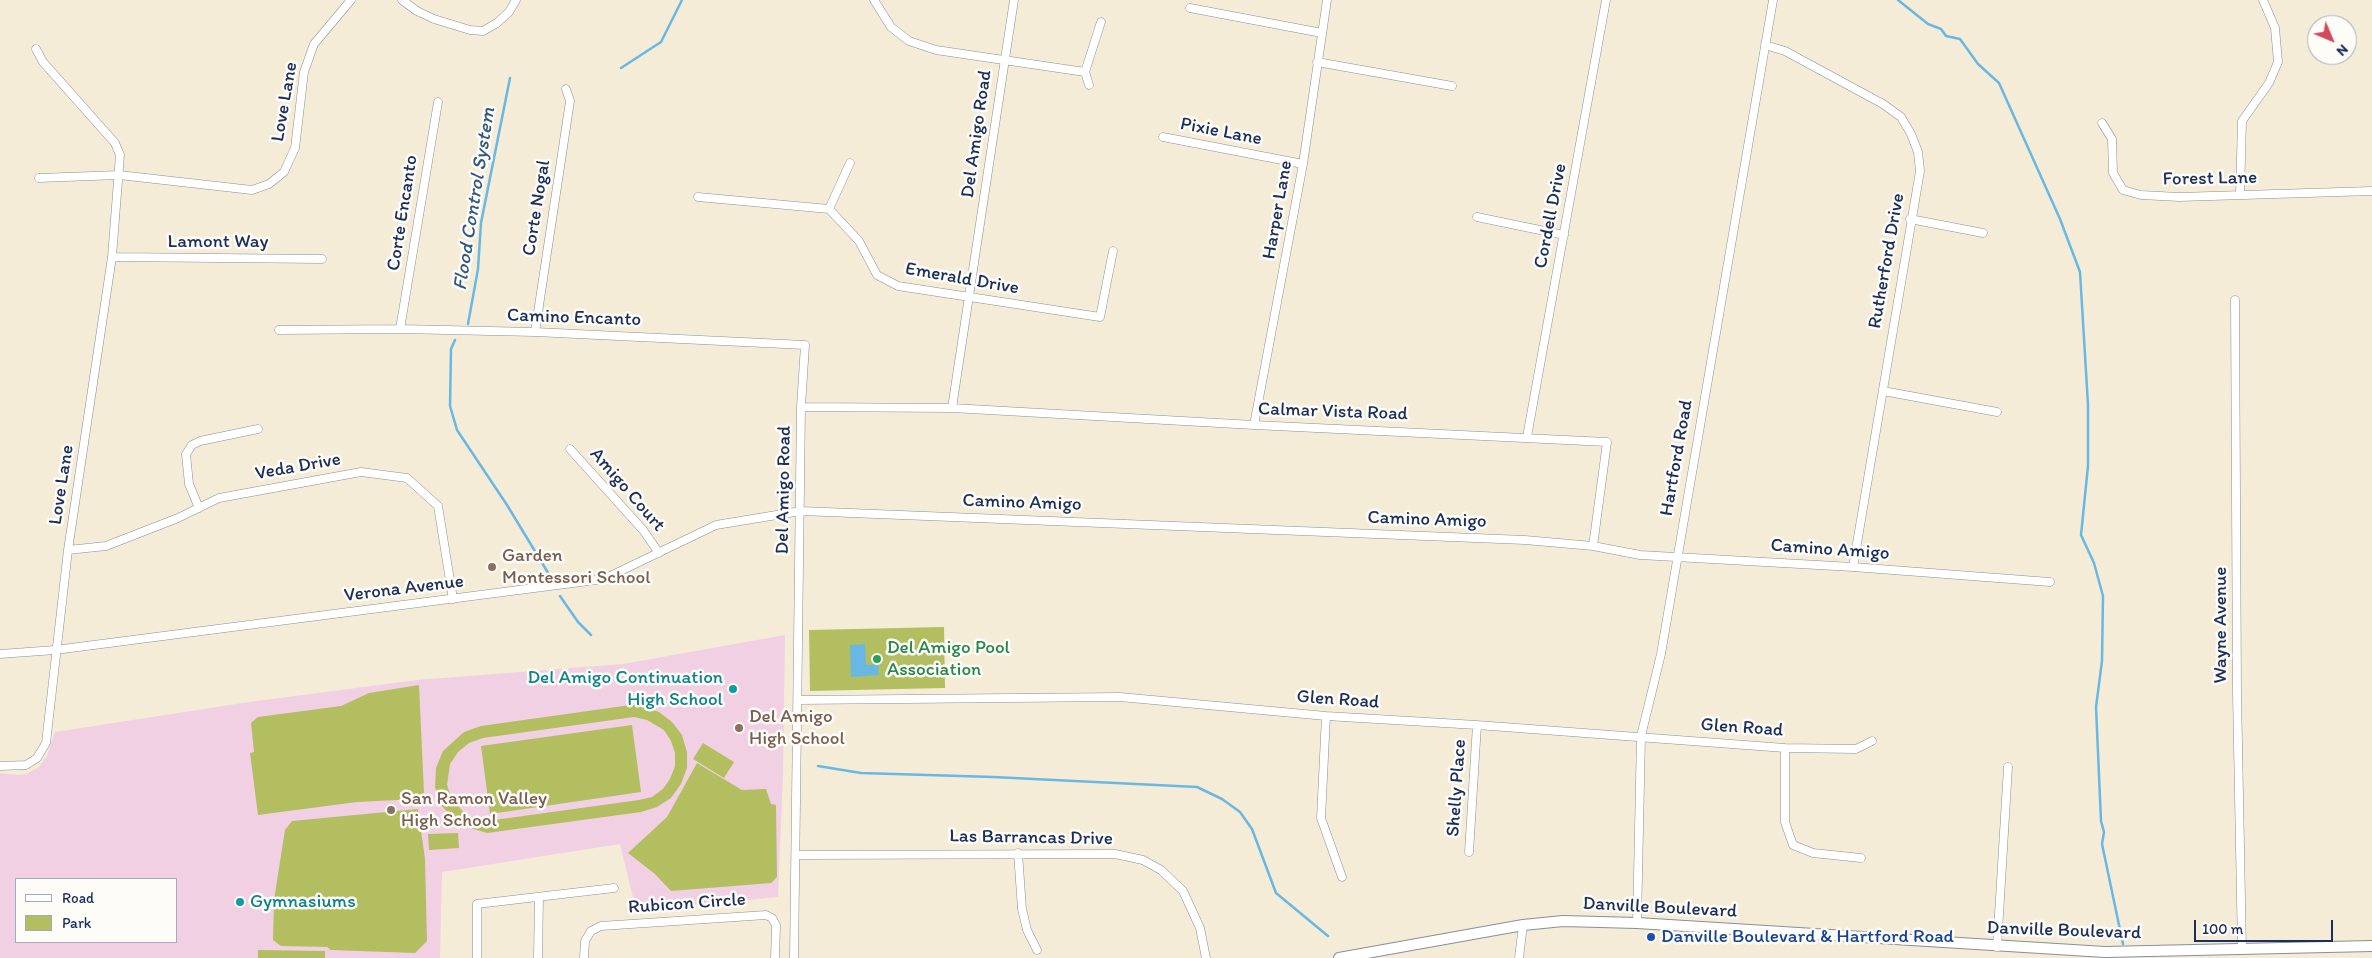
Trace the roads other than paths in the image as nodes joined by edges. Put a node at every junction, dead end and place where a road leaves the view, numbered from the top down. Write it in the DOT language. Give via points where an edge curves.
graph roads {
  1 [pos="352,0"];
  2 [pos="402,0"];
  3 [pos="516,0"];
  4 [pos="874,0"];
  5 [pos="1014,0"];
  6 [pos="1327,0"];
  7 [pos="1606,0"];
  8 [pos="1773,0"];
  9 [pos="2263,0"];
  10 [pos="1190,8"];
  11 [pos="1101,22"];
  12 [pos="1322,33"];
  13 [pos="1765,45"];
  14 [pos="36,48"];
  15 [pos="1005,60"];
  16 [pos="1317,62"];
  17 [pos="1085,72"];
  18 [pos="1089,85"];
  19 [pos="1452,86"];
  20 [pos="566,89"];
  21 [pos="438,102"];
  22 [pos="2102,122"];
  23 [pos="1163,138"];
  24 [pos="850,163"];
  25 [pos="1303,164"];
  26 [pos="119,175"];
  27 [pos="39,178"];
  28 [pos="2372,191"];
  29 [pos="2240,195"];
  30 [pos="698,198"];
  31 [pos="829,209"];
  32 [pos="1477,217"];
  33 [pos="1910,219"];
  34 [pos="1984,233"];
  35 [pos="1564,234"];
  36 [pos="1113,251"];
  37 [pos="112,257"];
  38 [pos="322,259"];
  39 [pos="969,298"];
  40 [pos="2235,300"];
  41 [pos="400,329"];
  42 [pos="279,330"];
  43 [pos="535,332"];
  44 [pos="1883,391"];
  45 [pos="801,407"];
  46 [pos="952,408"];
  47 [pos="1997,412"];
  48 [pos="1254,425"];
  49 [pos="258,429"];
  50 [pos="1527,437"];
  51 [pos="570,449"];
  52 [pos="199,508"];
  53 [pos="800,511"];
  54 [pos="1593,546"];
  55 [pos="68,550"];
  56 [pos="659,554"];
  57 [pos="1677,558"];
  58 [pos="1853,567"];
  59 [pos="2050,582"];
  60 [pos="454,599"];
  61 [pos="55,650"];
  62 [pos="0,654"];
  63 [pos="798,700"];
  64 [pos="1326,716"];
  65 [pos="1477,725"];
  66 [pos="1642,736"];
  67 [pos="1872,741"];
  68 [pos="1785,748"];
  69 [pos="0,766"];
  70 [pos="2008,767"];
  71 [pos="1469,852"];
  72 [pos="1018,853"];
  73 [pos="797,855"];
  74 [pos="1861,858"];
  75 [pos="1342,877"];
  76 [pos="614,888"];
  77 [pos="539,897"];
  78 [pos="1637,922"];
  79 [pos="1523,925"];
  80 [pos="2372,946"];
  81 [pos="1997,947"];
  82 [pos="1037,950"];
  83 [pos="2242,950"];
  84 [pos="2092,955"];
  85 [pos="477,958"];
  86 [pos="538,958"];
  87 [pos="584,958"];
  88 [pos="775,958"];
  89 [pos="794,958"];
  90 [pos="1206,958"];
  91 [pos="1339,958"];
  92 [pos="1519,958"];
  1 -- 26 [label="street, Love Lane" via="314,44 304,72 295,148 284,172 269,184 252,190"];
  2 -- 3 [label="street" via="417,12 434,19 483,31 497,24"];
  4 -- 15 [label="street" via="891,27 909,41 936,50"];
  5 -- 15 [label="street, Del Amigo Road"];
  6 -- 12 [label="street, Harper Lane"];
  7 -- 35 [label="street, Cordell Drive"];
  8 -- 13 [label="street, Hartford Road"];
  9 -- 29 [label="street" via="2275,28 2278,62 2269,83 2242,120"];
  10 -- 12 [label="street"];
  11 -- 17 [label="street"];
  12 -- 16 [label="street, Harper Lane"];
  13 -- 33 [label="street, Rutherford Drive" via="1785,51 1901,117 1918,152 1920,171"];
  13 -- 57 [label="street, Hartford Road"];
  14 -- 26 [label="street, Love Lane" via="42,62 115,143 120,155"];
  15 -- 17 [label="street"];
  15 -- 39 [label="street, Del Amigo Road"];
  16 -- 19 [label="street"];
  16 -- 25 [label="street, Harper Lane"];
  17 -- 18 [label="street"];
  20 -- 43 [label="street, Corte Nogal" via="570,101"];
  21 -- 41 [label="street, Corte Encanto"];
  22 -- 29 [label="street, Forest Lane" via="2112,138 2113,173 2123,190 2141,195 2178,197"];
  23 -- 25 [label="street, Pixie Lane"];
  24 -- 31 [label="street"];
  25 -- 48 [label="street, Harper Lane"];
  26 -- 27 [label="street"];
  26 -- 37 [label="street, Love Lane"];
  28 -- 29 [label="street, Forest Lane"];
  30 -- 31 [label="street"];
  31 -- 39 [label="street, Emerald Drive" via="859,241 877,275 898,286"];
  32 -- 35 [label="street"];
  33 -- 34 [label="street"];
  33 -- 44 [label="street, Rutherford Drive"];
  35 -- 50 [label="street, Cordell Drive"];
  36 -- 39 [label="street, Emerald Drive" via="1100,316"];
  37 -- 38 [label="street, Lamont Way"];
  37 -- 55 [label="street, Love Lane"];
  39 -- 46 [label="street, Del Amigo Road"];
  40 -- 83 [label="street, Wayne Avenue"];
  41 -- 42 [label="street, Camino Encanto"];
  41 -- 43 [label="street, Camino Encanto"];
  43 -- 45 [label="street, Camino Encanto" via="805,345"];
  44 -- 47 [label="street"];
  44 -- 58 [label="street, Rutherford Drive"];
  45 -- 46 [label="street, Del Amigo Road"];
  45 -- 53 [label="street, Del Amigo Road"];
  46 -- 48 [label="street, Calmar Vista Road"];
  48 -- 50 [label="street, Calmar Vista Road"];
  49 -- 52 [label="street" via="200,441 186,454 189,484"];
  50 -- 54 [label="street, Calmar Vista Road" via="1607,442"];
  51 -- 56 [label="street, Amigo Court" via="643,530"];
  52 -- 55 [label="street, Veda Drive" via="106,546"];
  52 -- 60 [label="street, Veda Drive" via="219,498 361,472 407,478 438,506"];
  53 -- 54 [label="street, Camino Amigo" via="1525,540"];
  53 -- 56 [label="street, Verona Avenue" via="716,525"];
  53 -- 63 [label="street, Del Amigo Road"];
  54 -- 57 [label="street, Camino Amigo"];
  55 -- 61 [label="street, Love Lane"];
  56 -- 60 [label="street, Verona Avenue" via="604,579"];
  57 -- 58 [label="street, Camino Amigo"];
  57 -- 66 [label="street, Hartford Road" via="1661,654"];
  58 -- 59 [label="street, Camino Amigo"];
  60 -- 61 [label="street, Verona Avenue"];
  61 -- 62 [label="street, Verona Avenue"];
  61 -- 69 [label="street, Love Lane" via="46,743 37,758 26,765"];
  63 -- 64 [label="street, Glen Road" via="1120,697"];
  63 -- 73 [label="street, Del Amigo Road"];
  64 -- 65 [label="street, Glen Road"];
  64 -- 75 [label="street" via="1321,818"];
  65 -- 66 [label="street, Glen Road"];
  65 -- 71 [label="street, Shelly Place"];
  66 -- 68 [label="street, Glen Road"];
  66 -- 78 [label="street, Hartford Road"];
  67 -- 68 [label="street, Glen Road" via="1856,749"];
  68 -- 74 [label="street" via="1785,822 1793,845 1813,853"];
  70 -- 81 [label="street"];
  72 -- 73 [label="street, Las Barrancas Drive"];
  72 -- 82 [label="street" via="1022,909 1027,930"];
  72 -- 90 [label="street, Las Barrancas Drive" via="1115,854 1142,860 1161,870 1183,891 1200,928"];
  73 -- 89 [label="street, Del Amigo Road"];
  76 -- 77 [label="street"];
  77 -- 85 [label="street" via="477,904"];
  77 -- 86 [label="street"];
  78 -- 79 [label="main road, Danville Boulevard" via="1563,921"];
  78 -- 81 [label="main road, Danville Boulevard"];
  79 -- 91 [label="main road, Danville Boulevard"];
  79 -- 92 [label="street"];
  80 -- 83 [label="main road, Danville Boulevard"];
  81 -- 84 [label="main road, Danville Boulevard"];
  83 -- 84 [label="main road, Danville Boulevard"];
  87 -- 88 [label="street, Rubicon Circle" via="585,941 591,931 601,926 766,915 776,925"];
}
